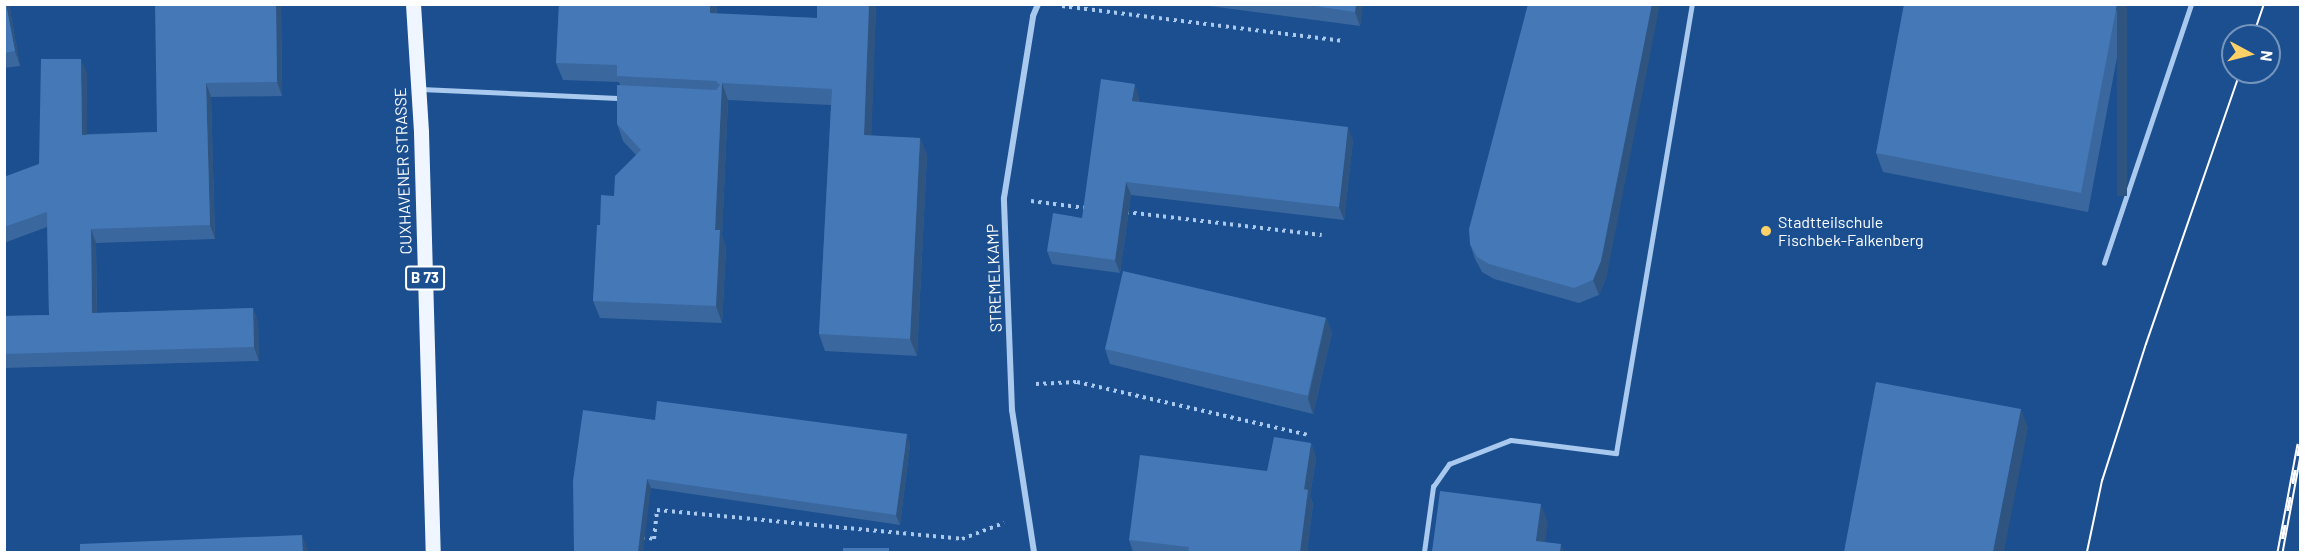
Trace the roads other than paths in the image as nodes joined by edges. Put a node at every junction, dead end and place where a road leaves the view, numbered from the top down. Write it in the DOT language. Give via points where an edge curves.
graph roads {
  1 [pos="413,4"];
  2 [pos="1038,4"];
  3 [pos="1692,4"];
  4 [pos="2191,4"];
  5 [pos="418,89"];
  6 [pos="628,98"];
  7 [pos="2104,263"];
  8 [pos="433,552"];
  9 [pos="1034,552"];
  10 [pos="1424,552"];
  1 -- 5 [label="main road, CUXHAVENER STRASSE / B 73"];
  2 -- 9 [label="street, STREMELKAMP" via="1004,198 1012,410"];
  3 -- 10 [label="lane" via="1616,453 1511,440 1449,464 1433,487"];
  4 -- 7 [label="lane"];
  5 -- 6 [label="lane"];
  5 -- 8 [label="main road, CUXHAVENER STRASSE / B 73"];
}
